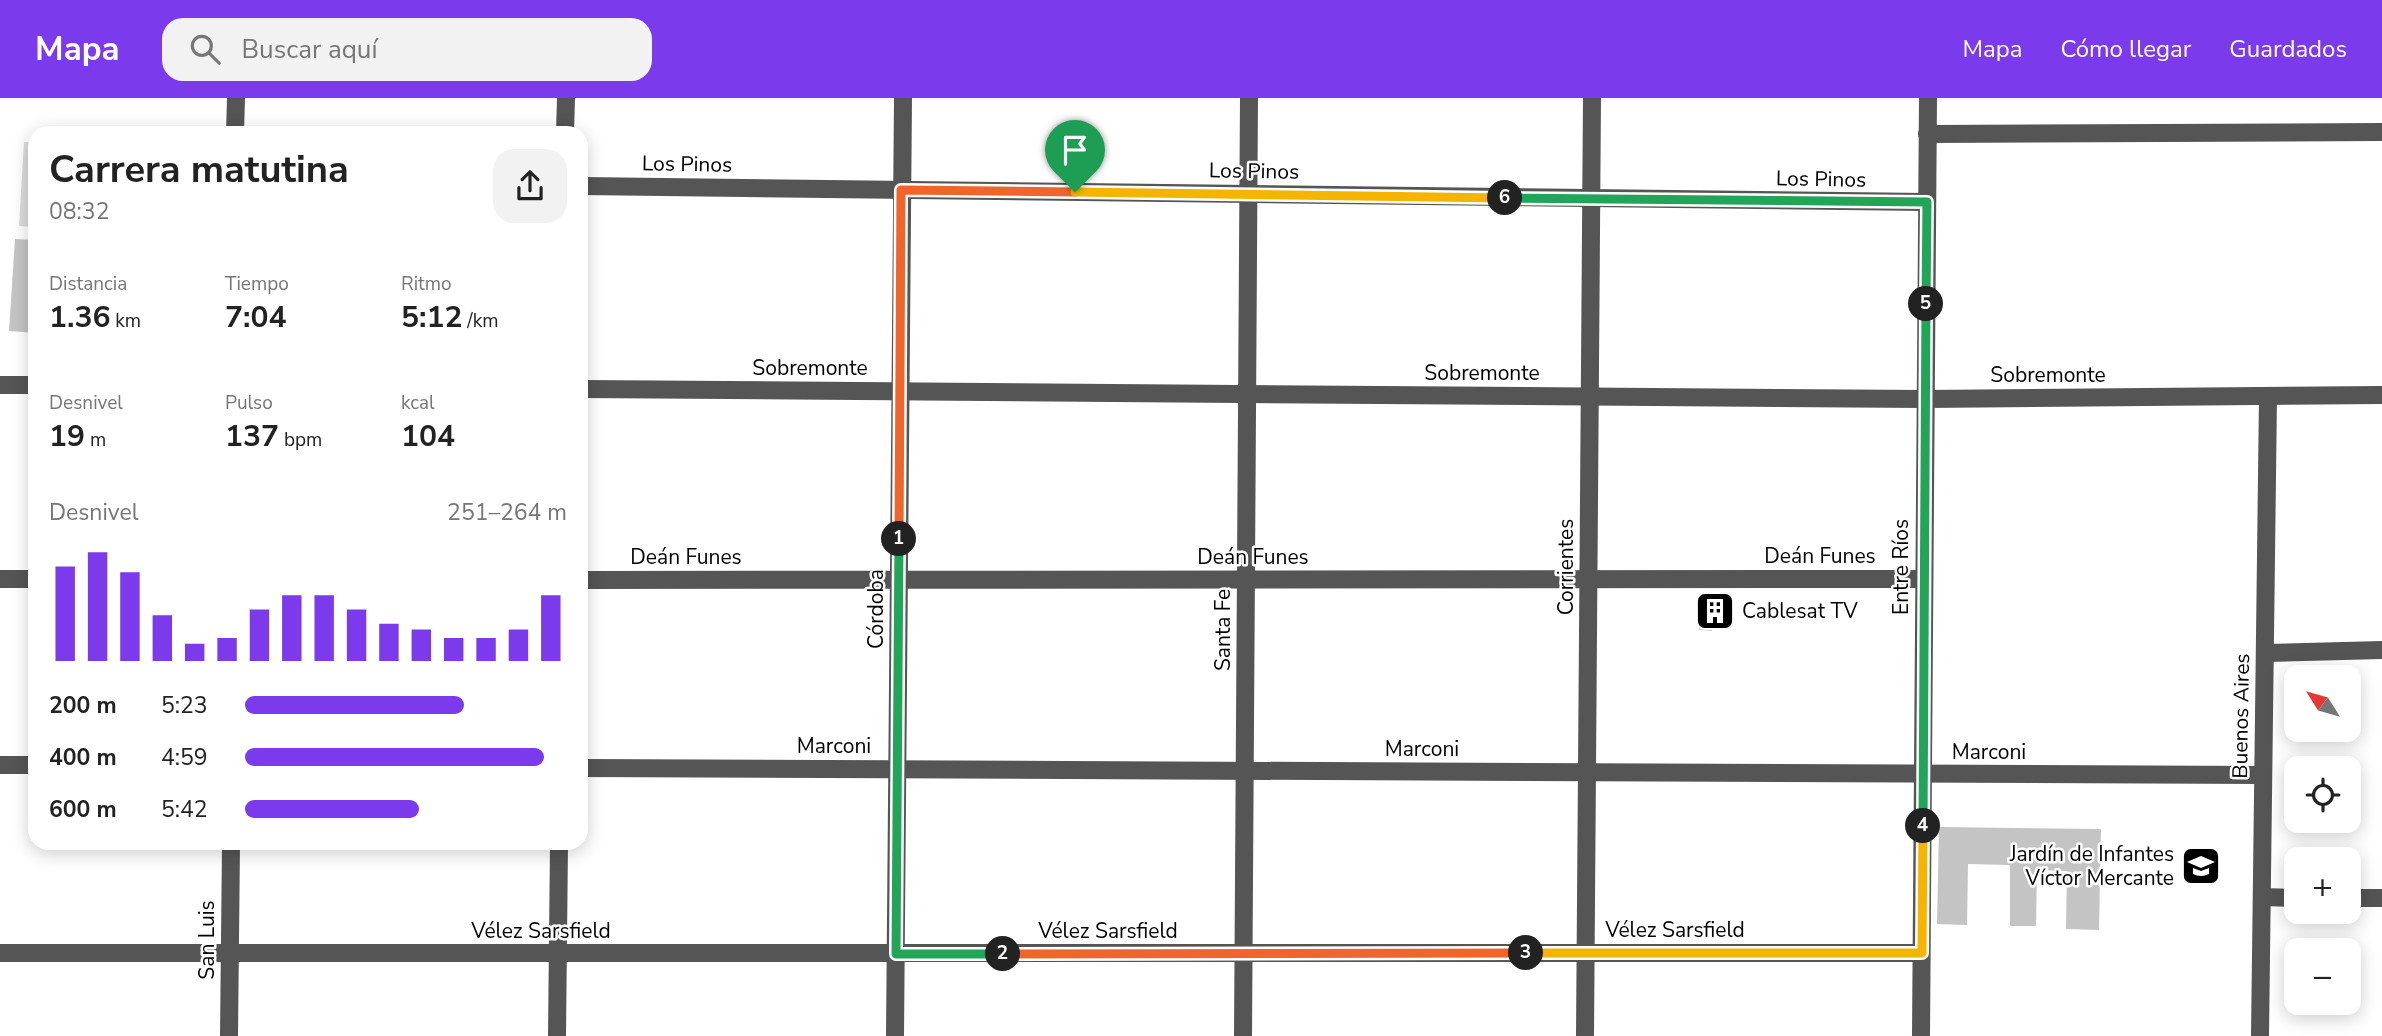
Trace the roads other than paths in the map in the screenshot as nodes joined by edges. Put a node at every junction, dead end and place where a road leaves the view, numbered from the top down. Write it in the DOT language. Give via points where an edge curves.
graph roads {
  1 [pos="236,98"];
  2 [pos="566,98"];
  3 [pos="903,98"];
  4 [pos="1250,98"];
  5 [pos="1592,98"];
  6 [pos="1928,98"];
  7 [pos="235,126"];
  8 [pos="565,126"];
  9 [pos="2382,132"];
  10 [pos="1927,134"];
  11 [pos="588,186"];
  12 [pos="901,190"];
  13 [pos="1248,194"];
  14 [pos="1592,199"];
  15 [pos="1927,202"];
  16 [pos="0,385"];
  17 [pos="28,385"];
  18 [pos="588,389"];
  19 [pos="900,391"];
  20 [pos="1247,394"];
  21 [pos="2382,395"];
  22 [pos="1589,396"];
  23 [pos="2267,396"];
  24 [pos="1925,399"];
  25 [pos="0,579"];
  26 [pos="28,579"];
  27 [pos="1246,579"];
  28 [pos="1588,579"];
  29 [pos="1924,579"];
  30 [pos="588,580"];
  31 [pos="898,580"];
  32 [pos="2382,650"];
  33 [pos="2264,653"];
  34 [pos="0,765"];
  35 [pos="28,765"];
  36 [pos="588,768"];
  37 [pos="898,769"];
  38 [pos="1245,771"];
  39 [pos="1587,773"];
  40 [pos="1923,775"];
  41 [pos="2263,775"];
  42 [pos="231,850"];
  43 [pos="559,850"];
  44 [pos="2262,897"];
  45 [pos="2284,898"];
  46 [pos="2361,898"];
  47 [pos="2382,898"];
  48 [pos="0,953"];
  49 [pos="1243,953"];
  50 [pos="1586,953"];
  51 [pos="1922,953"];
  52 [pos="230,954"];
  53 [pos="558,954"];
  54 [pos="896,954"];
  55 [pos="229,1036"];
  56 [pos="557,1036"];
  57 [pos="895,1036"];
  58 [pos="1243,1036"];
  59 [pos="1585,1036"];
  60 [pos="1921,1036"];
  61 [pos="2260,1036"];
  1 -- 7 [label="street"];
  2 -- 8 [label="street"];
  3 -- 12 [label="street, Córdoba"];
  4 -- 13 [label="street, Santa Fe"];
  5 -- 14 [label="street, Corrientes"];
  6 -- 10 [label="street, Entre Ríos"];
  9 -- 10 [label="street"];
  10 -- 15 [label="street, Entre Ríos"];
  11 -- 12 [label="street, Los Pinos"];
  12 -- 13 [label="street, Los Pinos"];
  12 -- 19 [label="street, Córdoba"];
  13 -- 14 [label="street, Los Pinos"];
  13 -- 20 [label="street, Santa Fe"];
  14 -- 15 [label="street, Los Pinos"];
  14 -- 22 [label="street, Corrientes"];
  15 -- 24 [label="street, Entre Ríos"];
  16 -- 17 [label="street"];
  18 -- 19 [label="street, Sobremonte"];
  19 -- 20 [label="street, Sobremonte"];
  19 -- 31 [label="street, Córdoba"];
  20 -- 22 [label="street, Sobremonte"];
  20 -- 27 [label="street, Santa Fe"];
  21 -- 23 [label="street, Sobremonte"];
  22 -- 24 [label="street, Sobremonte"];
  22 -- 28 [label="street, Corrientes"];
  23 -- 24 [label="street, Sobremonte"];
  23 -- 33 [label="street, Buenos Aires"];
  24 -- 29 [label="street, Entre Ríos"];
  25 -- 26 [label="street"];
  27 -- 28 [label="street, Deán Funes"];
  27 -- 31 [label="street, Deán Funes"];
  27 -- 38 [label="street, Santa Fe"];
  28 -- 29 [label="street, Deán Funes"];
  28 -- 39 [label="street, Corrientes"];
  29 -- 40 [label="street, Entre Ríos"];
  30 -- 31 [label="street, Deán Funes"];
  31 -- 37 [label="street, Córdoba"];
  32 -- 33 [label="street"];
  33 -- 41 [label="street, Buenos Aires"];
  34 -- 35 [label="street"];
  36 -- 37 [label="street, Marconi"];
  37 -- 38 [label="street, Marconi"];
  37 -- 54 [label="street, Córdoba"];
  38 -- 39 [label="street, Marconi"];
  38 -- 49 [label="street, Santa Fe"];
  39 -- 40 [label="street, Marconi"];
  39 -- 50 [label="street, Corrientes"];
  40 -- 41 [label="street, Marconi"];
  40 -- 51 [label="street, Entre Ríos"];
  41 -- 44 [label="street, Buenos Aires"];
  42 -- 52 [label="street, San Luis"];
  43 -- 53 [label="street"];
  44 -- 45 [label="street"];
  44 -- 61 [label="street, Buenos Aires"];
  46 -- 47 [label="street"];
  48 -- 52 [label="street, Vélez Sarsfield"];
  49 -- 50 [label="street, Vélez Sarsfield"];
  49 -- 54 [label="street, Vélez Sarsfield"];
  49 -- 58 [label="street, Santa Fe"];
  50 -- 51 [label="street, Vélez Sarsfield"];
  50 -- 59 [label="street, Corrientes"];
  51 -- 60 [label="street, Entre Ríos"];
  52 -- 53 [label="street, Vélez Sarsfield"];
  52 -- 55 [label="street, San Luis"];
  53 -- 54 [label="street, Vélez Sarsfield"];
  53 -- 56 [label="street"];
  54 -- 57 [label="street, Córdoba"];
}
